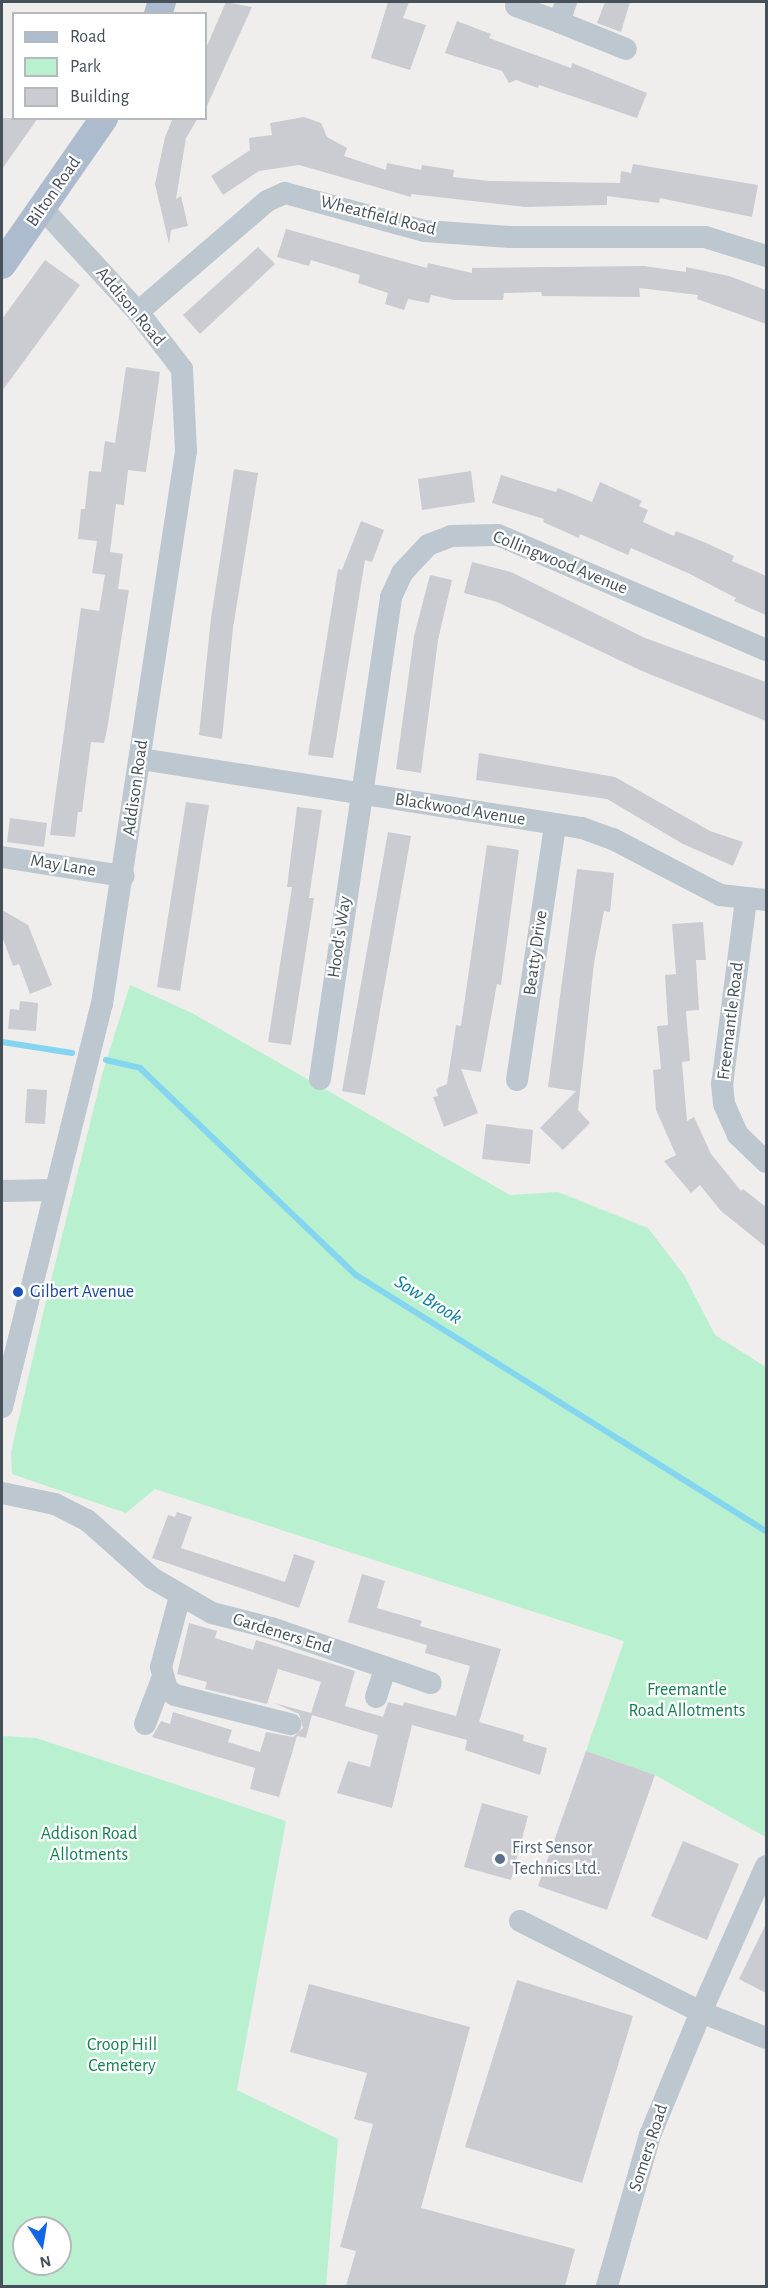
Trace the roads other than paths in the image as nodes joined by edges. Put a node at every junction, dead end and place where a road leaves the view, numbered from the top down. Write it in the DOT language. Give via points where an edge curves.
graph roads {
  1 [pos="516,6"];
  2 [pos="562,12"];
  3 [pos="626,49"];
  4 [pos="103,120"];
  5 [pos="43,209"];
  6 [pos="766,256"];
  7 [pos="2,265"];
  8 [pos="138,312"];
  9 [pos="766,650"];
  10 [pos="141,759"];
  11 [pos="362,794"];
  12 [pos="555,825"];
  13 [pos="2,857"];
  14 [pos="124,876"];
  15 [pos="756,900"];
  16 [pos="320,1079"];
  17 [pos="517,1080"];
  18 [pos="766,1162"];
  19 [pos="55,1190"];
  20 [pos="2,1191"];
  21 [pos="2,1407"];
  22 [pos="2,1493"];
  23 [pos="180,1596"];
  24 [pos="385,1669"];
  25 [pos="162,1679"];
  26 [pos="431,1683"];
  27 [pos="376,1697"];
  28 [pos="145,1724"];
  29 [pos="290,1725"];
  30 [pos="766,1866"];
  31 [pos="520,1921"];
  32 [pos="701,2012"];
  33 [pos="766,2038"];
  34 [pos="607,2286"];
  1 -- 2 [label="street"];
  2 -- 3 [label="street"];
  4 -- 5 [label="main road, Bilton Road"];
  5 -- 7 [label="main road, Bilton Road"];
  5 -- 8 [label="street, Addison Road"];
  6 -- 8 [label="street, Wheatfield Road" via="705,237 510,237 425,231 285,193 267,201"];
  8 -- 10 [label="street, Addison Road" via="182,369 186,403 186,451"];
  9 -- 11 [label="street, Collingwood Avenue" via="498,535 451,536 428,545 415,558 402,573 392,597"];
  10 -- 11 [label="street, Blackwood Avenue"];
  10 -- 14 [label="street, Addison Road"];
  11 -- 12 [label="street, Blackwood Avenue"];
  11 -- 16 [label="street, Hood's Way"];
  12 -- 15 [label="street, Blackwood Avenue" via="613,839 720,895"];
  12 -- 17 [label="street, Beatty Drive"];
  13 -- 14 [label="street, May Lane"];
  14 -- 19 [label="street, Addison Road" via="102,1004"];
  15 -- 18 [label="street, Freemantle Road" via="722,1084 724,1104 738,1135"];
  19 -- 20 [label="street"];
  19 -- 21 [label="street, Addison Road"];
  22 -- 23 [label="street, Gardeners End" via="55,1504 87,1520 152,1578"];
  23 -- 24 [label="street, Gardeners End" via="212,1613 314,1642"];
  23 -- 25 [label="street" via="161,1666"];
  24 -- 26 [label="street, Gardeners End"];
  24 -- 27 [label="street"];
  25 -- 28 [label="street"];
  25 -- 29 [label="street" via="175,1695"];
  30 -- 32 [label="street, Somers Road"];
  31 -- 32 [label="street"];
  32 -- 33 [label="street"];
  32 -- 34 [label="street, Somers Road" via="650,2135"];
}
